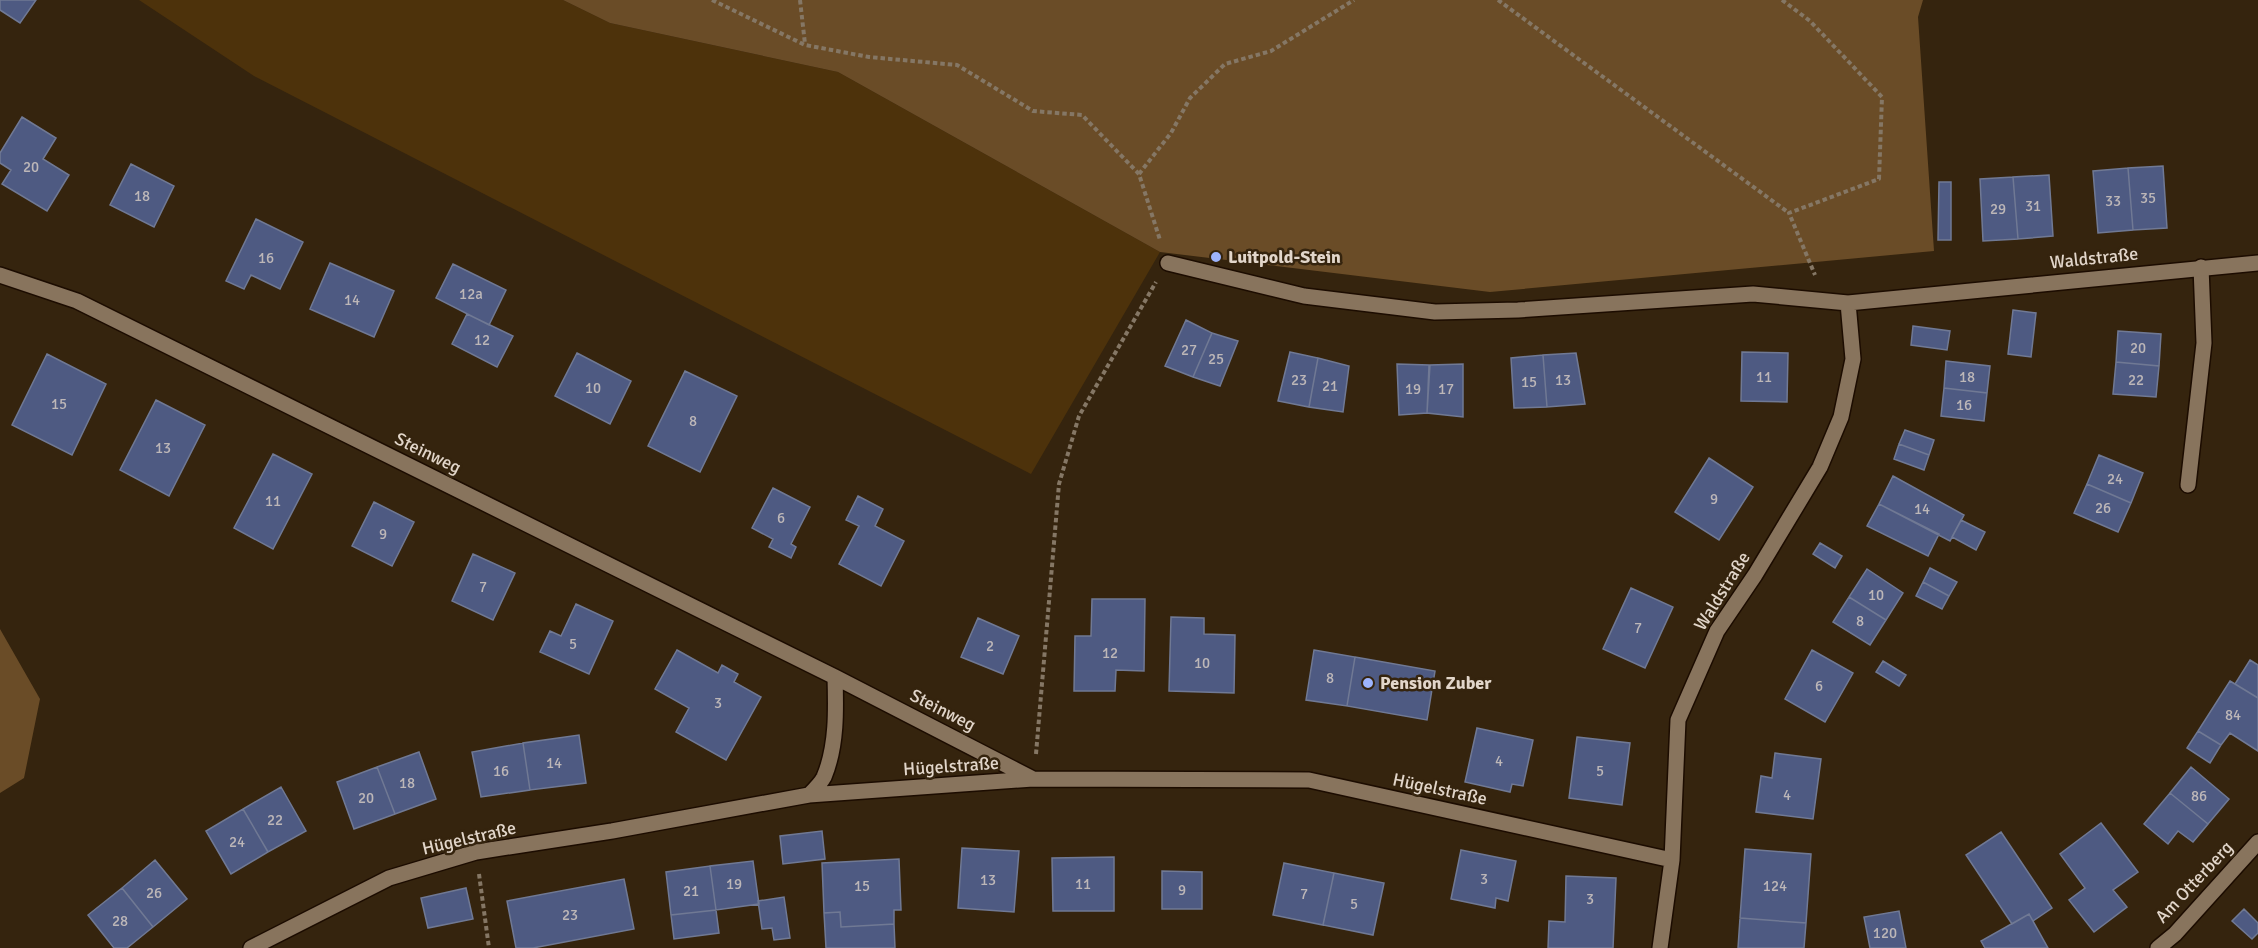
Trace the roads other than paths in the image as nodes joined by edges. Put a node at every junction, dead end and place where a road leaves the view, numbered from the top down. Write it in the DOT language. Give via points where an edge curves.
graph roads {
  1 [pos="1168,263"];
  2 [pos="2258,263"];
  3 [pos="2201,267"];
  4 [pos="0,275"];
  5 [pos="1848,303"];
  6 [pos="2188,485"];
  7 [pos="835,676"];
  8 [pos="1033,779"];
  9 [pos="809,795"];
  10 [pos="2258,842"];
  11 [pos="1672,860"];
  12 [pos="251,948"];
  13 [pos="1660,948"];
  14 [pos="2158,948"];
  1 -- 5 [label="street, Waldstraße" via="1304,296 1435,312 1753,294"];
  2 -- 3 [label="street, Waldstraße"];
  3 -- 5 [label="street, Waldstraße"];
  3 -- 6 [label="street" via="2204,343"];
  4 -- 7 [label="street, Steinweg" via="77,301"];
  5 -- 11 [label="street, Waldstraße" via="1853,359 1837,427 1820,467 1717,631 1678,720"];
  7 -- 8 [label="street, Steinweg"];
  7 -- 9 [label="street" via="836,722 831,748 824,778"];
  8 -- 9 [label="street, Hügelstraße"];
  8 -- 11 [label="street, Hügelstraße" via="1309,780"];
  9 -- 12 [label="street, Hügelstraße" via="476,852 389,878"];
  10 -- 14 [label="street, Am Otterberg"];
  11 -- 13 [label="street, Waldstraße"];
}
